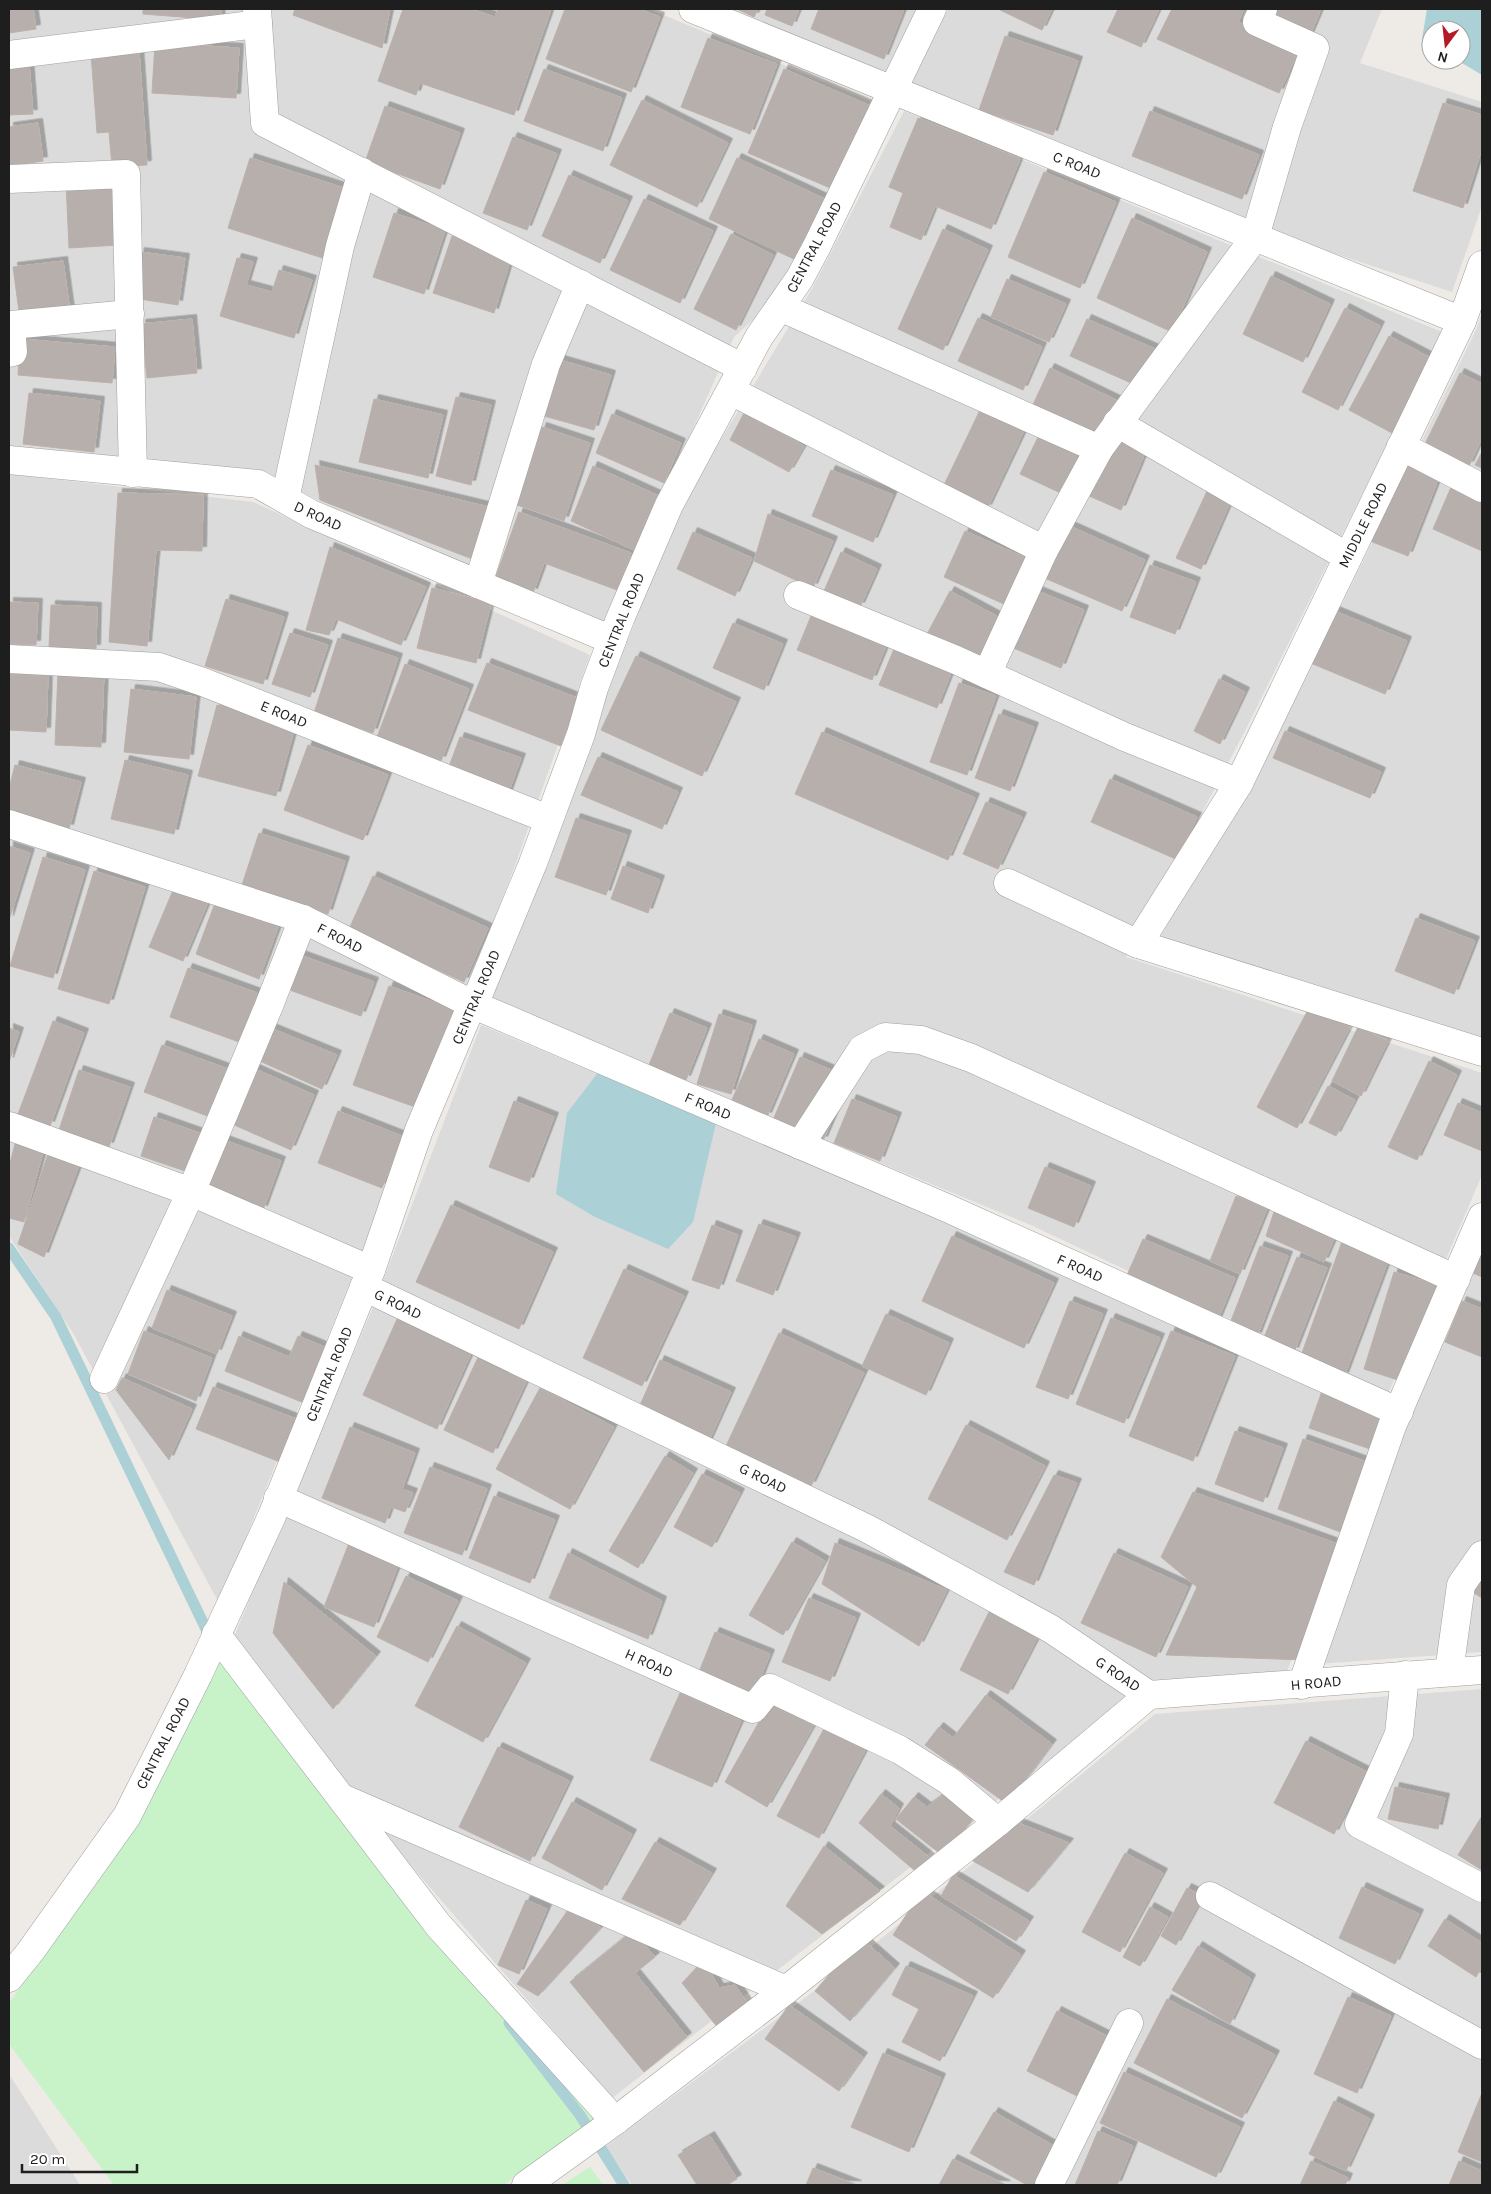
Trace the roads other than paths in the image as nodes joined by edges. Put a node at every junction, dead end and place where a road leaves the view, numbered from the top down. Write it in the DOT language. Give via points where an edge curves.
graph roads {
  1 [pos="693,9"];
  2 [pos="932,9"];
  3 [pos="1263,9"];
  4 [pos="258,17"];
  5 [pos="9,55"];
  6 [pos="892,91"];
  7 [pos="362,172"];
  8 [pos="9,179"];
  9 [pos="1255,237"];
  10 [pos="1482,265"];
  11 [pos="580,284"];
  12 [pos="780,307"];
  13 [pos="130,314"];
  14 [pos="1462,321"];
  15 [pos="9,353"];
  16 [pos="737,380"];
  17 [pos="1117,423"];
  18 [pos="1401,446"];
  19 [pos="1099,449"];
  20 [pos="9,460"];
  21 [pos="133,472"];
  22 [pos="1482,488"];
  23 [pos="285,499"];
  24 [pos="1044,550"];
  25 [pos="1348,557"];
  26 [pos="478,584"];
  27 [pos="798,595"];
  28 [pos="612,640"];
  29 [pos="9,659"];
  30 [pos="987,674"];
  31 [pos="1239,783"];
  32 [pos="548,819"];
  33 [pos="9,824"];
  34 [pos="1008,883"];
  35 [pos="303,919"];
  36 [pos="1138,944"];
  37 [pos="474,1005"];
  38 [pos="1482,1052"];
  39 [pos="9,1126"];
  40 [pos="800,1145"];
  41 [pos="191,1192"];
  42 [pos="1482,1217"];
  43 [pos="368,1279"];
  44 [pos="1456,1279"];
  45 [pos="104,1379"];
  46 [pos="1400,1412"];
  47 [pos="278,1498"];
  48 [pos="1482,1555"];
  49 [pos="216,1634"];
  50 [pos="1482,1670"];
  51 [pos="1449,1672"];
  52 [pos="1405,1675"];
  53 [pos="1302,1684"];
  54 [pos="1149,1695"];
  55 [pos="340,1797"];
  56 [pos="998,1822"];
  57 [pos="1482,1888"];
  58 [pos="1210,1896"];
  59 [pos="9,1978"];
  60 [pos="786,1990"];
  61 [pos="1129,2023"];
  62 [pos="1482,2045"];
  63 [pos="612,2123"];
  64 [pos="526,2185"];
  65 [pos="1049,2185"];
  1 -- 6 [label="street, C ROAD"];
  2 -- 6 [label="street, CENTRAL ROAD"];
  3 -- 9 [label="street" via="1257,22 1315,48 1287,127"];
  4 -- 5 [label="street"];
  4 -- 7 [label="street" via="265,123"];
  6 -- 9 [label="street, C ROAD"];
  6 -- 12 [label="street, CENTRAL ROAD" via="818,246"];
  7 -- 11 [label="street"];
  7 -- 23 [label="street" via="340,246"];
  8 -- 13 [label="street" via="126,174"];
  9 -- 14 [label="street, C ROAD"];
  9 -- 17 [label="street"];
  10 -- 14 [label="street, MIDDLE ROAD"];
  11 -- 16 [label="street"];
  11 -- 26 [label="street" via="546,364"];
  12 -- 16 [label="street, CENTRAL ROAD" via="759,337"];
  12 -- 19 [label="street"];
  13 -- 15 [label="street" via="11,326 13,352"];
  13 -- 21 [label="street"];
  14 -- 18 [label="street, MIDDLE ROAD"];
  16 -- 24 [label="street"];
  16 -- 28 [label="street, CENTRAL ROAD" via="669,505"];
  17 -- 19 [label="street"];
  17 -- 25 [label="street"];
  18 -- 22 [label="street"];
  18 -- 25 [label="street, MIDDLE ROAD"];
  19 -- 24 [label="street"];
  20 -- 21 [label="street, D ROAD"];
  21 -- 23 [label="street, D ROAD" via="258,484"];
  23 -- 26 [label="street, D ROAD" via="310,514"];
  24 -- 30 [label="street"];
  25 -- 31 [label="street, MIDDLE ROAD"];
  26 -- 28 [label="street, D ROAD"];
  27 -- 30 [label="street"];
  28 -- 32 [label="street, CENTRAL ROAD"];
  29 -- 32 [label="street, E ROAD" via="159,667 212,685"];
  30 -- 31 [label="street" via="1125,737"];
  31 -- 36 [label="street, MIDDLE ROAD"];
  32 -- 37 [label="street, CENTRAL ROAD"];
  33 -- 35 [label="street, F ROAD"];
  34 -- 36 [label="street"];
  35 -- 37 [label="street, F ROAD"];
  35 -- 41 [label="street"];
  36 -- 38 [label="street"];
  37 -- 40 [label="street, F ROAD"];
  37 -- 43 [label="street, CENTRAL ROAD" via="418,1130"];
  39 -- 41 [label="street, G ROAD"];
  40 -- 44 [label="street" via="862,1049 884,1037 922,1040 971,1058"];
  40 -- 46 [label="street, F ROAD"];
  41 -- 43 [label="street, G ROAD"];
  41 -- 45 [label="street"];
  42 -- 44 [label="street"];
  43 -- 47 [label="street, CENTRAL ROAD"];
  43 -- 54 [label="street, G ROAD" via="866,1528 1051,1629"];
  44 -- 46 [label="street"];
  46 -- 53 [label="street" via="1392,1426"];
  47 -- 49 [label="street, CENTRAL ROAD"];
  47 -- 56 [label="street, H ROAD" via="753,1709 770,1688 900,1750 949,1780"];
  48 -- 51 [label="street" via="1461,1584"];
  49 -- 55 [label="street"];
  49 -- 59 [label="street, CENTRAL ROAD" via="127,1816"];
  50 -- 51 [label="street, H ROAD"];
  51 -- 52 [label="street, H ROAD"];
  52 -- 53 [label="street, H ROAD"];
  52 -- 57 [label="street" via="1399,1734 1359,1824"];
  53 -- 54 [label="street, H ROAD"];
  54 -- 56 [label="street"];
  55 -- 60 [label="street"];
  55 -- 63 [label="street" via="438,1925"];
  56 -- 60 [label="street"];
  58 -- 62 [label="street"];
  60 -- 63 [label="street"];
  61 -- 65 [label="street"];
  63 -- 64 [label="street"];
}
